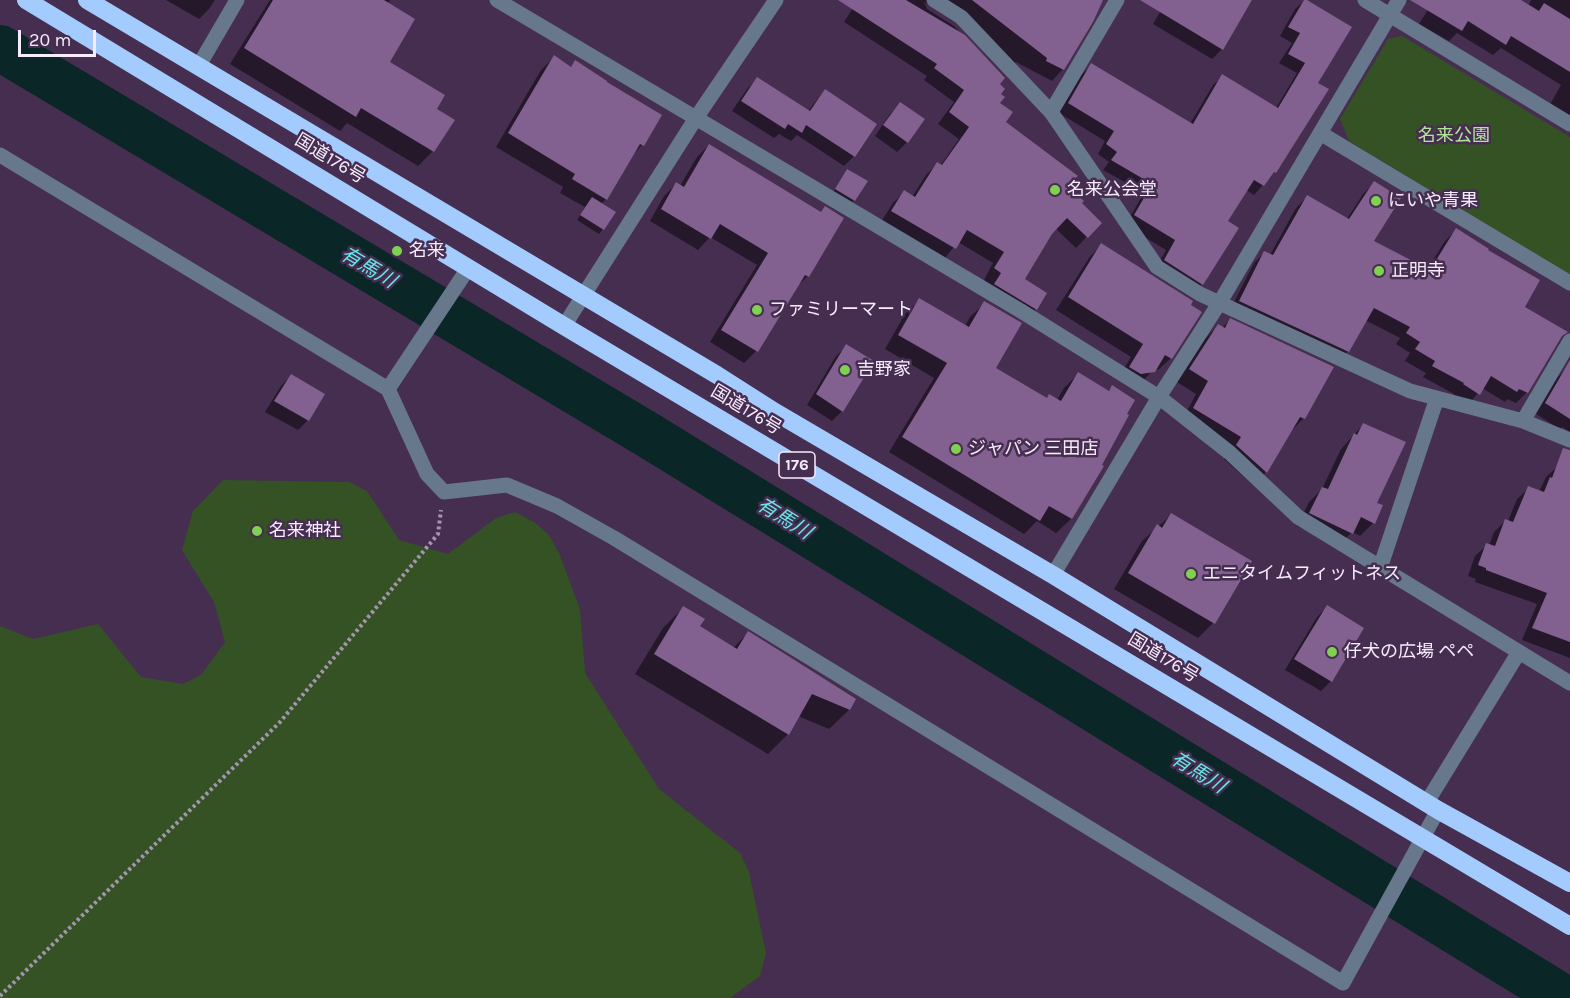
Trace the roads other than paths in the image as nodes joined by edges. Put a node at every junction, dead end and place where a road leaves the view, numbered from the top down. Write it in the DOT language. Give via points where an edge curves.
graph roads {
  1 [pos="26,0"];
  2 [pos="87,0"];
  3 [pos="237,0"];
  4 [pos="496,0"];
  5 [pos="776,0"];
  6 [pos="934,0"];
  7 [pos="1117,0"];
  8 [pos="1365,0"];
  9 [pos="1399,0"];
  10 [pos="1390,14"];
  11 [pos="198,67"];
  12 [pos="1051,112"];
  13 [pos="696,118"];
  14 [pos="1570,124"];
  15 [pos="1320,133"];
  16 [pos="0,155"];
  17 [pos="469,267"];
  18 [pos="1570,283"];
  19 [pos="584,296"];
  20 [pos="1220,302"];
  21 [pos="564,326"];
  22 [pos="1570,340"];
  23 [pos="388,389"];
  24 [pos="1159,397"];
  25 [pos="1437,398"];
  26 [pos="1523,421"];
  27 [pos="1570,440"];
  28 [pos="1380,568"];
  29 [pos="1053,575"];
  30 [pos="1519,652"];
  31 [pos="1570,683"];
  32 [pos="1432,806"];
  33 [pos="1423,837"];
  34 [pos="1570,883"];
  35 [pos="1570,926"];
  1 -- 17 [label="highway, 国道176号 / 176"];
  2 -- 11 [label="highway, 国道176号 / 176"];
  3 -- 11 [label="street"];
  4 -- 13 [label="street"];
  5 -- 13 [label="street"];
  6 -- 12 [label="street" via="961,17"];
  7 -- 12 [label="street"];
  8 -- 10 [label="street"];
  9 -- 10 [label="street"];
  10 -- 14 [label="street"];
  10 -- 15 [label="street"];
  11 -- 19 [label="highway, 国道176号 / 176"];
  12 -- 20 [label="street" via="1157,267"];
  13 -- 19 [label="street"];
  13 -- 24 [label="street"];
  15 -- 18 [label="street"];
  15 -- 20 [label="street"];
  16 -- 23 [label="street"];
  17 -- 21 [label="highway, 国道176号 / 176"];
  17 -- 23 [label="street"];
  19 -- 21 [label="street"];
  19 -- 29 [label="highway, 国道176号 / 176"];
  20 -- 24 [label="street"];
  20 -- 25 [label="street" via="1410,391"];
  21 -- 33 [label="highway, 国道176号 / 176"];
  22 -- 26 [label="street"];
  23 -- 33 [label="street" via="428,474 444,492 507,485 557,506 1343,983"];
  24 -- 28 [label="street" via="1230,453 1298,517"];
  24 -- 29 [label="street"];
  25 -- 26 [label="street"];
  25 -- 28 [label="street"];
  26 -- 27 [label="street"];
  28 -- 30 [label="street"];
  29 -- 32 [label="highway, 国道176号 / 176"];
  30 -- 31 [label="street"];
  30 -- 32 [label="street"];
  32 -- 33 [label="street"];
  32 -- 34 [label="highway, 国道176号 / 176"];
  33 -- 35 [label="highway, 国道176号 / 176"];
}
